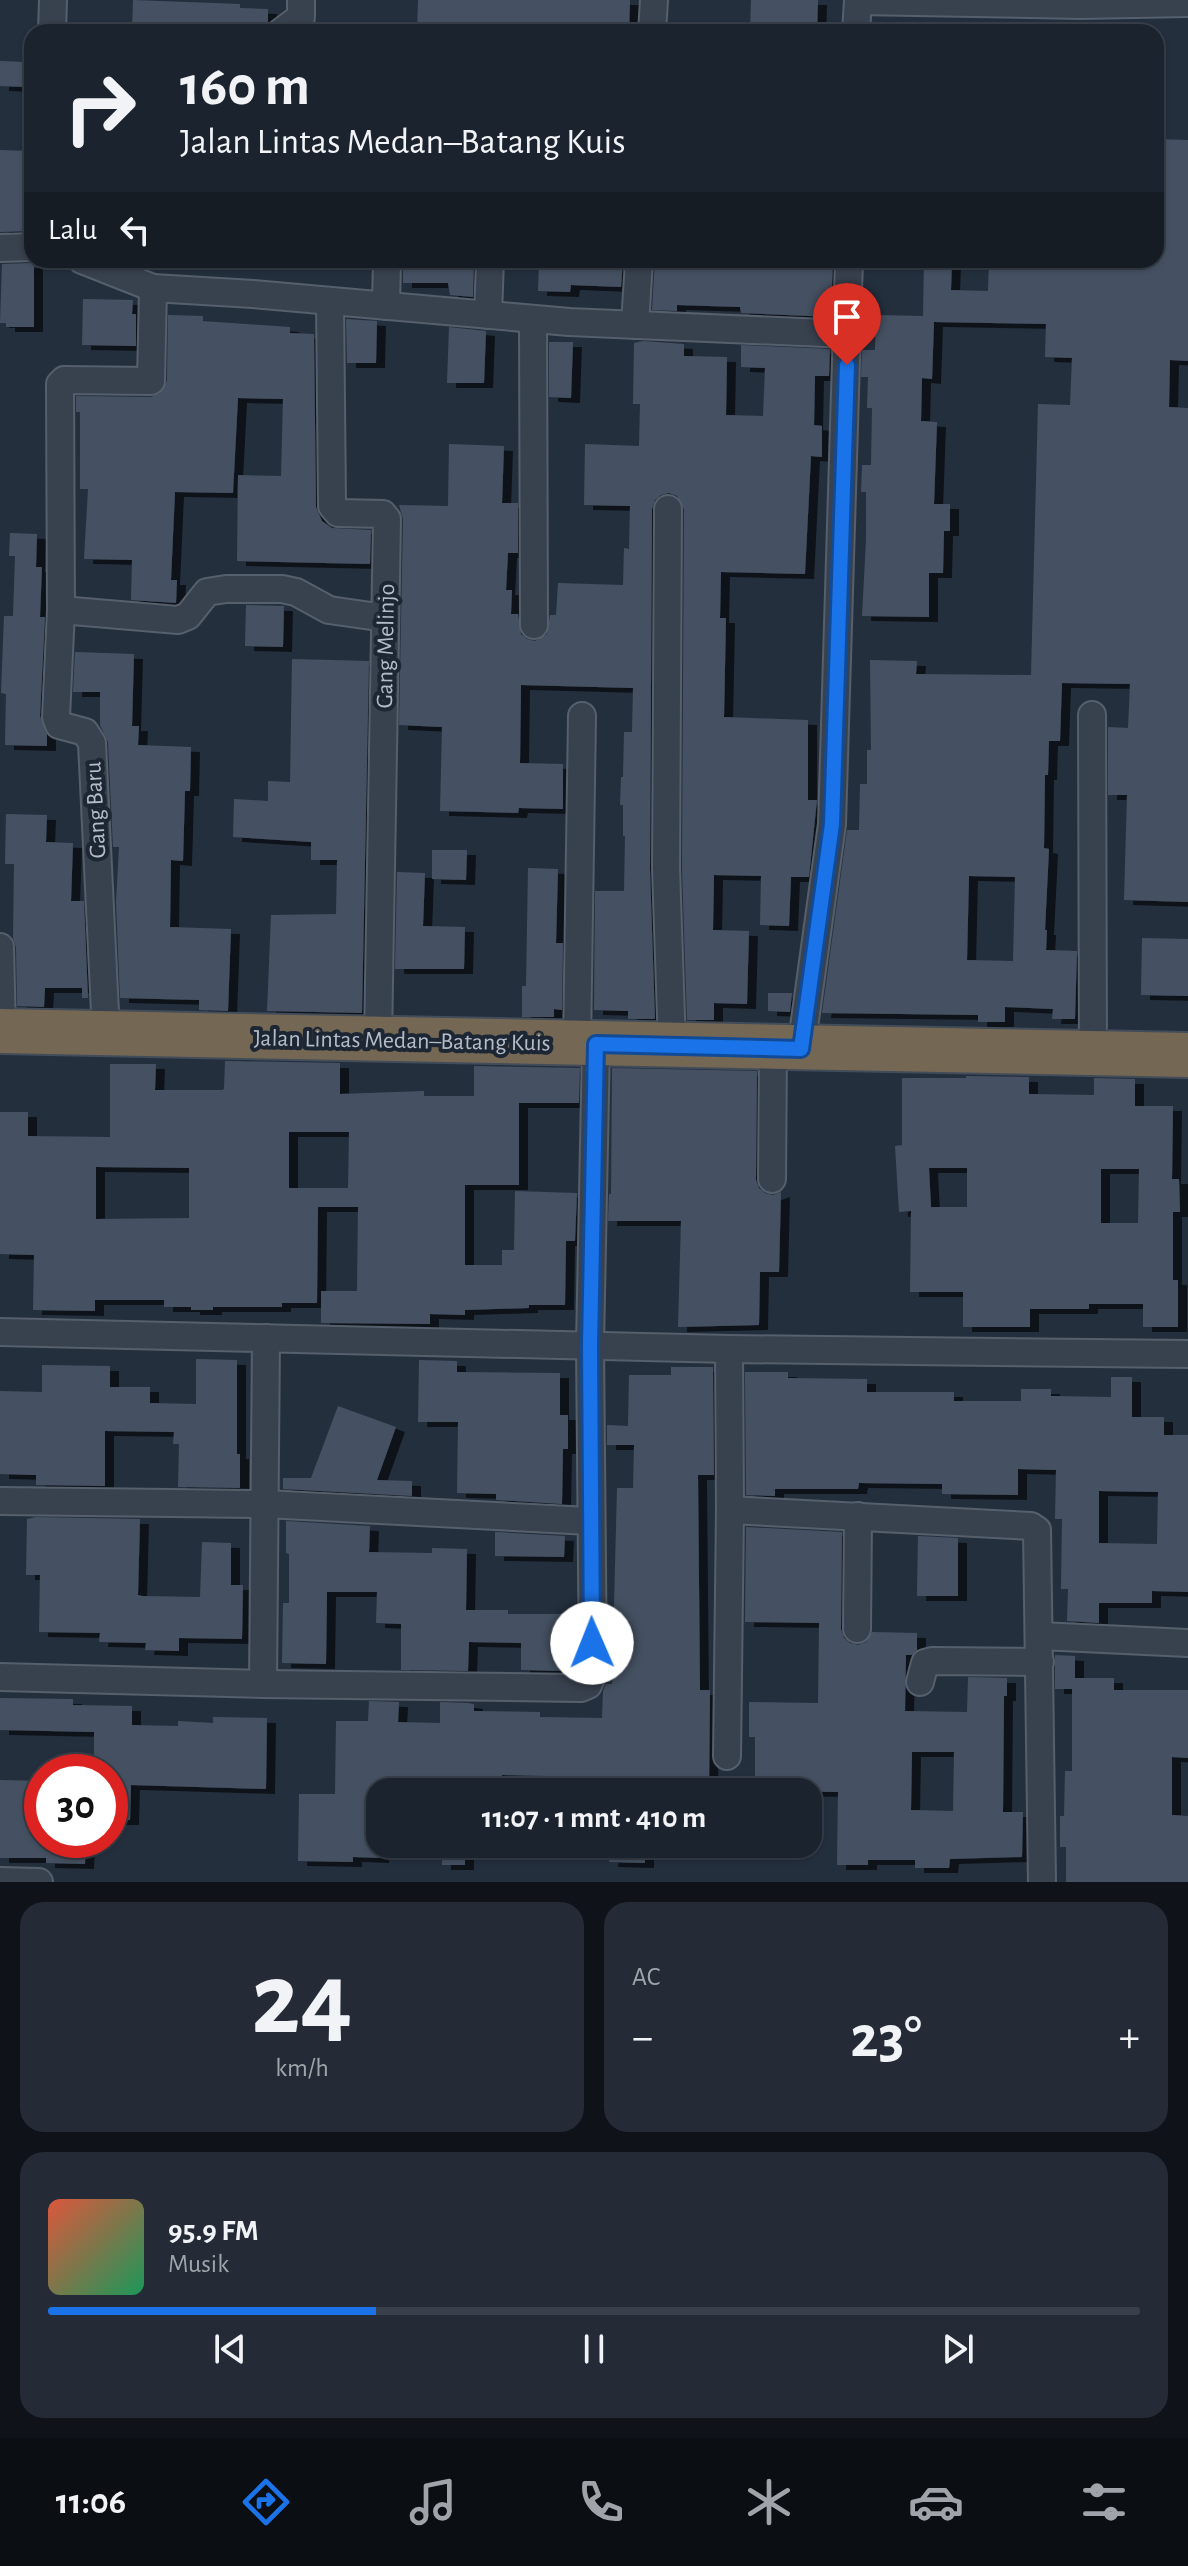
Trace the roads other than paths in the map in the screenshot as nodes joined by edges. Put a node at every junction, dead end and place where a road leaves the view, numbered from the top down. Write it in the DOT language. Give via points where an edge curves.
graph roads {
  1 [pos="53,0"];
  2 [pos="301,0"];
  3 [pos="654,0"];
  4 [pos="858,1"];
  5 [pos="1081,2"];
  6 [pos="1188,3"];
  7 [pos="52,24"];
  8 [pos="292,24"];
  9 [pos="652,24"];
  10 [pos="857,24"];
  11 [pos="24,247"];
  12 [pos="0,248"];
  13 [pos="102,268"];
  14 [pos="387,268"];
  15 [pos="490,268"];
  16 [pos="639,268"];
  17 [pos="849,268"];
  18 [pos="153,288"];
  19 [pos="330,301"];
  20 [pos="386,306"];
  21 [pos="488,315"];
  22 [pos="533,319"];
  23 [pos="635,325"];
  24 [pos="848,334"];
  25 [pos="668,509"];
  26 [pos="61,610"];
  27 [pos="385,618"];
  28 [pos="534,625"];
  29 [pos="1092,715"];
  30 [pos="582,716"];
  31 [pos="0,947"];
  32 [pos="1,1031"];
  33 [pos="106,1033"];
  34 [pos="378,1040"];
  35 [pos="587,1044"];
  36 [pos="672,1047"];
  37 [pos="787,1049"];
  38 [pos="1093,1053"];
  39 [pos="1188,1055"];
  40 [pos="772,1179"];
  41 [pos="0,1332"];
  42 [pos="266,1338"];
  43 [pos="590,1345"];
  44 [pos="729,1349"];
  45 [pos="1188,1354"];
  46 [pos="0,1501"];
  47 [pos="265,1504"];
  48 [pos="730,1510"];
  49 [pos="858,1516"];
  50 [pos="590,1521"];
  51 [pos="857,1629"];
  52 [pos="1188,1643"];
  53 [pos="1040,1649"];
  54 [pos="0,1677"];
  55 [pos="920,1682"];
  56 [pos="263,1684"];
  57 [pos="727,1756"];
  58 [pos="0,1881"];
  59 [pos="39,1882"];
  60 [pos="1042,1882"];
  1 -- 7 [label="street"];
  2 -- 8 [label="street" via="301,17"];
  3 -- 9 [label="street"];
  4 -- 5 [label="street"];
  4 -- 10 [label="street"];
  5 -- 6 [label="street"];
  11 -- 12 [label="street"];
  13 -- 18 [label="street"];
  14 -- 20 [label="street"];
  15 -- 21 [label="street"];
  16 -- 23 [label="street"];
  17 -- 24 [label="street"];
  18 -- 19 [label="street"];
  18 -- 26 [label="street" via="151,381 60,382"];
  19 -- 20 [label="street"];
  19 -- 27 [label="street, Gang Melinjo" via="332,503 338,513 387,517"];
  20 -- 21 [label="street"];
  21 -- 22 [label="street"];
  22 -- 23 [label="street"];
  22 -- 28 [label="street"];
  23 -- 24 [label="street"];
  24 -- 37 [label="street" via="832,824"];
  25 -- 36 [label="street" via="666,868"];
  26 -- 27 [label="street" via="178,620 188,616 207,592 261,588 296,592 345,614"];
  26 -- 33 [label="street, Gang Baru" via="57,722 85,732 92,743"];
  27 -- 34 [label="street, Gang Melinjo"];
  29 -- 38 [label="street"];
  30 -- 35 [label="street"];
  31 -- 32 [label="street"];
  32 -- 33 [label="highway, Jalan Lintas Medan–Batang Kuis"];
  33 -- 34 [label="highway, Jalan Lintas Medan–Batang Kuis"];
  34 -- 35 [label="highway, Jalan Lintas Medan–Batang Kuis"];
  35 -- 36 [label="highway, Jalan Lintas Medan–Batang Kuis"];
  35 -- 43 [label="street"];
  36 -- 37 [label="highway, Jalan Lintas Medan–Batang Kuis"];
  37 -- 38 [label="highway, Jalan Lintas Medan–Batang Kuis"];
  37 -- 40 [label="street"];
  38 -- 39 [label="highway, Jalan Lintas Medan–Batang Kuis"];
  41 -- 42 [label="street"];
  42 -- 43 [label="street"];
  42 -- 47 [label="street"];
  43 -- 44 [label="street"];
  43 -- 50 [label="street"];
  44 -- 45 [label="street"];
  44 -- 48 [label="street"];
  46 -- 47 [label="street"];
  47 -- 50 [label="street"];
  47 -- 56 [label="street"];
  48 -- 49 [label="street"];
  48 -- 57 [label="street"];
  49 -- 51 [label="street"];
  49 -- 53 [label="street" via="1033,1527"];
  50 -- 56 [label="street" via="593,1674 588,1685"];
  52 -- 53 [label="street"];
  53 -- 55 [label="street" via="932,1661 925,1663"];
  53 -- 60 [label="street"];
  54 -- 56 [label="street"];
  58 -- 59 [label="street"];
}
